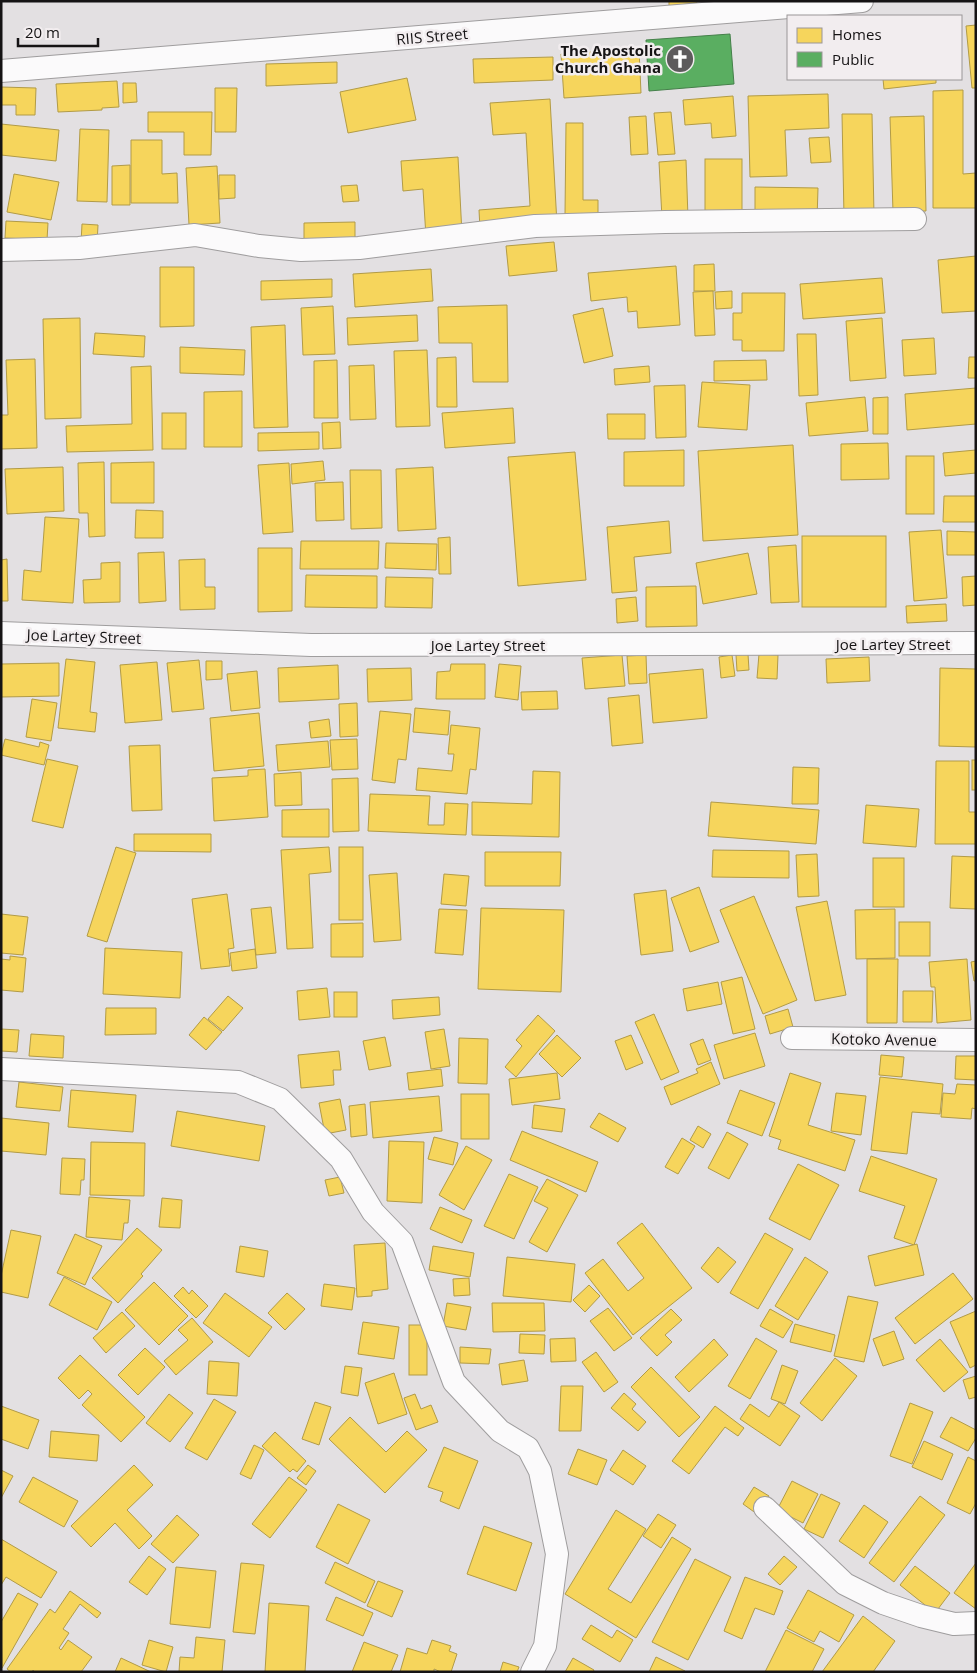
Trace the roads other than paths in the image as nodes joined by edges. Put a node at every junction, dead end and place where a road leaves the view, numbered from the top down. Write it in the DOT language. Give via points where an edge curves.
graph roads {
  1 [pos="862,1"];
  2 [pos="1,71"];
  3 [pos="915,219"];
  4 [pos="1,250"];
  5 [pos="1,633"];
  6 [pos="976,644"];
  7 [pos="792,1038"];
  8 [pos="976,1040"];
  9 [pos="1,1069"];
  10 [pos="765,1508"];
  11 [pos="976,1623"];
  12 [pos="532,1672"];
  1 -- 2 [label="street, RIIS Street"];
  3 -- 4 [label="street" via="535,226 350,248 301,250 195,235 79,248"];
  5 -- 6 [label="street, Joe Lartey Street" via="311,645"];
  7 -- 8 [label="street, Kotoko Avenue"];
  9 -- 12 [label="street" via="238,1082 280,1099 341,1159 373,1212 402,1242 454,1382 500,1431 528,1448 540,1471 557,1554 544,1646"];
  10 -- 11 [label="street" via="845,1584 883,1603 921,1616 954,1624"];
}
